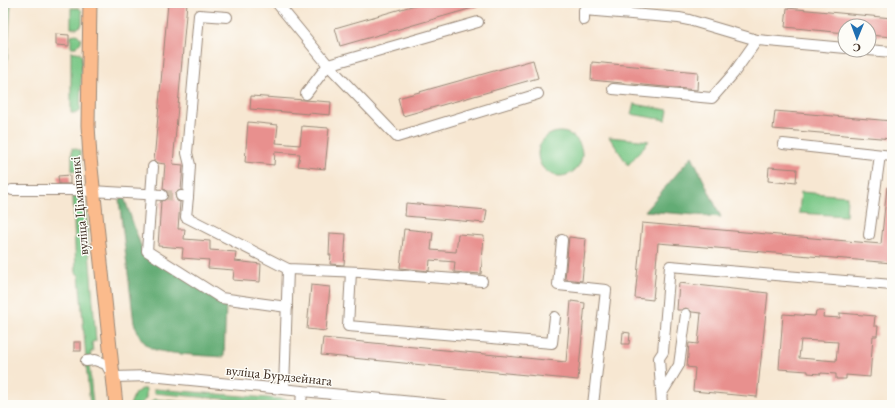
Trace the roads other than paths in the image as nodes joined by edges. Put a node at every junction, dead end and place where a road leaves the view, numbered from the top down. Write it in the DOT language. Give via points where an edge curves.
graph roads {
  1 [pos="90,3"];
  2 [pos="277,3"];
  3 [pos="227,17"];
  4 [pos="584,20"];
  5 [pos="478,22"];
  6 [pos="757,40"];
  7 [pos="837,47"];
  8 [pos="877,51"];
  9 [pos="892,52"];
  10 [pos="328,65"];
  11 [pos="613,89"];
  12 [pos="306,94"];
  13 [pos="538,94"];
  14 [pos="783,144"];
  15 [pos="880,155"];
  16 [pos="892,156"];
  17 [pos="153,167"];
  18 [pos="12,190"];
  19 [pos="93,191"];
  20 [pos="151,194"];
  21 [pos="162,195"];
  22 [pos="869,235"];
  23 [pos="562,240"];
  24 [pos="288,269"];
  25 [pos="351,272"];
  26 [pos="482,282"];
  27 [pos="892,285"];
  28 [pos="287,307"];
  29 [pos="686,314"];
  30 [pos="555,317"];
  31 [pos="86,361"];
  32 [pos="113,377"];
  33 [pos="284,390"];
  34 [pos="302,392"];
  35 [pos="662,393"];
  36 [pos="116,405"];
  37 [pos="301,405"];
  38 [pos="443,405"];
  39 [pos="593,405"];
  40 [pos="662,405"];
  1 -- 19 [label="main road, вуліца Цімашэнкі" via="88,125"];
  2 -- 10 [label="street"];
  3 -- 24 [label="street" via="198,15 187,153 190,165 184,197 186,217"];
  4 -- 6 [label="street" via="584,10 679,18"];
  5 -- 10 [label="street"];
  6 -- 7 [label="street"];
  6 -- 11 [label="street" via="712,98"];
  8 -- 9 [label="street"];
  10 -- 12 [label="street"];
  10 -- 13 [label="street" via="397,137"];
  14 -- 15 [label="street"];
  15 -- 16 [label="street"];
  15 -- 22 [label="street"];
  17 -- 20 [label="street"];
  18 -- 19 [label="street"];
  19 -- 20 [label="street"];
  19 -- 32 [label="main road, вуліца Цімашэнкі"];
  20 -- 21 [label="street"];
  20 -- 28 [label="street" via="147,251 221,298"];
  23 -- 39 [label="street" via="558,285 606,290"];
  24 -- 25 [label="street"];
  24 -- 28 [label="street"];
  25 -- 26 [label="street"];
  25 -- 30 [label="street" via="348,326 552,343"];
  27 -- 35 [label="street" via="670,266 663,352 659,358"];
  28 -- 33 [label="street"];
  29 -- 35 [label="street" via="679,365"];
  31 -- 32 [label="street" via="95,360 106,364"];
  32 -- 33 [label="street, вуліца Бурдзейнага" via="150,376"];
  32 -- 36 [label="main road, вуліца Цімашэнкі"];
  33 -- 34 [label="street, вуліца Бурдзейнага"];
  34 -- 37 [label="street"];
  34 -- 38 [label="street, вуліца Бурдзейнага"];
  35 -- 40 [label="street"];
}
